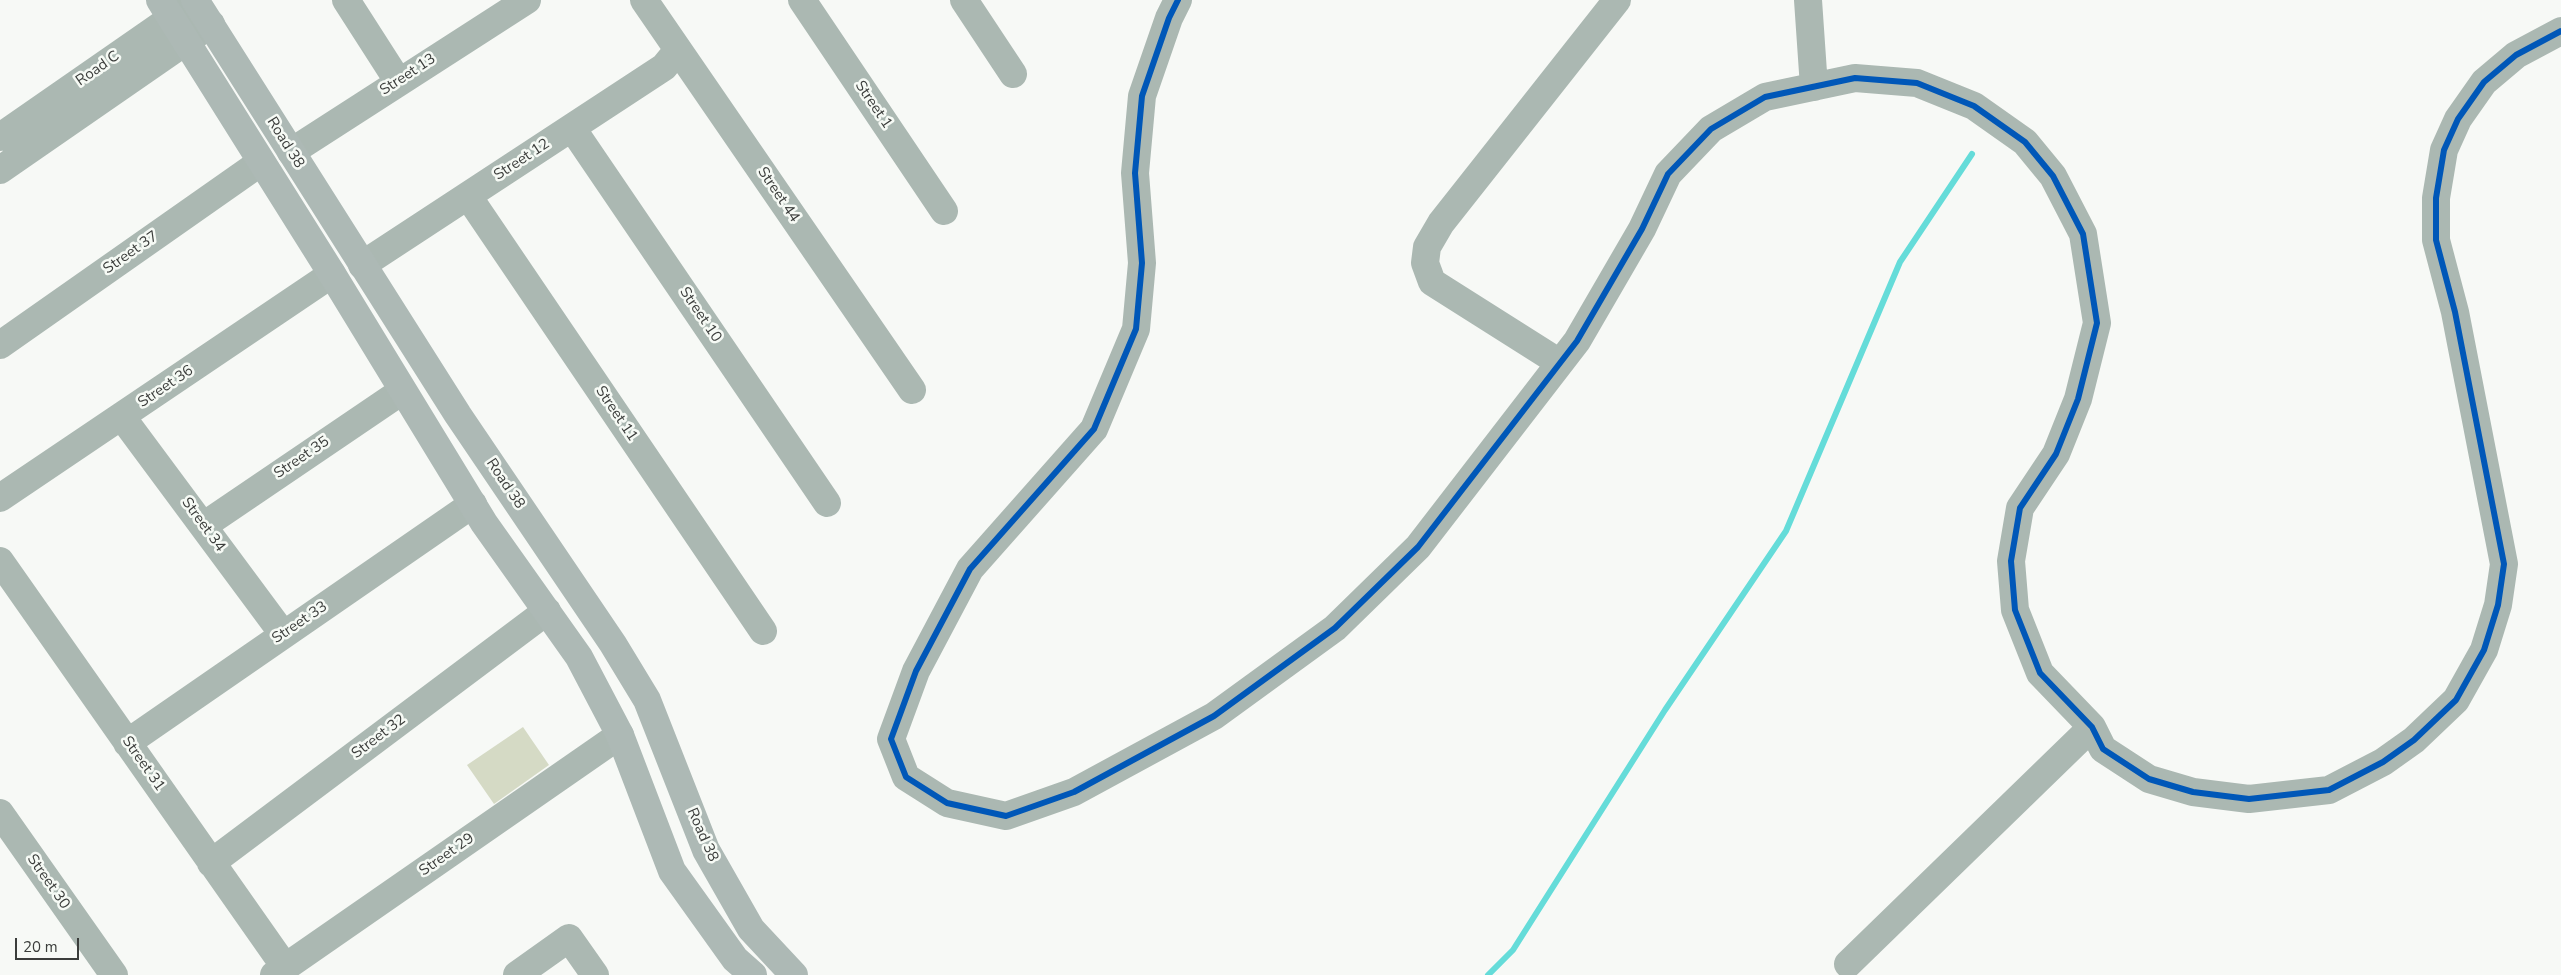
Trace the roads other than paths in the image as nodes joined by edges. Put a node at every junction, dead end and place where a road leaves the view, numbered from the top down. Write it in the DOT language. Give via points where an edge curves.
graph roads {
  1 [pos="346,0"];
  2 [pos="527,0"];
  3 [pos="644,0"];
  4 [pos="802,0"];
  5 [pos="964,0"];
  6 [pos="1178,0"];
  7 [pos="1617,0"];
  8 [pos="1808,0"];
  9 [pos="196,1"];
  10 [pos="499,7"];
  11 [pos="165,9"];
  12 [pos="211,24"];
  13 [pos="2561,31"];
  14 [pos="186,42"];
  15 [pos="678,50"];
  16 [pos="1013,74"];
  17 [pos="398,81"];
  18 [pos="1814,86"];
  19 [pos="572,128"];
  20 [pos="0,137"];
  21 [pos="291,152"];
  22 [pos="261,162"];
  23 [pos="0,170"];
  24 [pos="468,196"];
  25 [pos="944,211"];
  26 [pos="362,266"];
  27 [pos="332,274"];
  28 [pos="0,345"];
  29 [pos="1560,363"];
  30 [pos="912,390"];
  31 [pos="402,391"];
  32 [pos="122,417"];
  33 [pos="0,498"];
  34 [pos="827,503"];
  35 [pos="473,504"];
  36 [pos="203,526"];
  37 [pos="0,561"];
  38 [pos="547,611"];
  39 [pos="763,631"];
  40 [pos="283,634"];
  41 [pos="2092,727"];
  42 [pos="620,735"];
  43 [pos="127,743"];
  44 [pos="0,813"];
  45 [pos="211,863"];
  46 [pos="1848,964"];
  47 [pos="280,971"];
  48 [pos="114,975"];
  49 [pos="517,975"];
  50 [pos="595,975"];
  51 [pos="752,975"];
  52 [pos="794,975"];
  1 -- 17 [label="street"];
  2 -- 10 [label="street, Street 13"];
  3 -- 15 [label="street, Street 44"];
  4 -- 25 [label="street, Street 1"];
  5 -- 16 [label="street"];
  6 -- 29 [label="street" via="1142,96 1135,173 1142,263 1136,329 1094,429 1038,488 970,569 916,671 891,739 906,777 947,803 1006,816 1074,792 1214,716 1335,628 1418,547"];
  7 -- 29 [label="street" via="1441,222 1427,247 1425,263 1432,282"];
  8 -- 18 [label="street"];
  9 -- 11 [label="street, Road C"];
  9 -- 12 [label="main road, Road 38"];
  10 -- 17 [label="street, Street 13"];
  11 -- 14 [label="main road, Road 38"];
  11 -- 20 [label="street, Road C"];
  12 -- 14 [label="street, Road C"];
  12 -- 21 [label="main road, Road 38"];
  13 -- 41 [label="street" via="2516,56 2484,82 2458,119 2444,150 2436,198 2436,240 2455,312 2504,564 2498,605 2484,650 2456,700 2414,740 2383,762 2329,790 2249,799 2193,792 2148,779 2104,749"];
  14 -- 22 [label="main road, Road 38"];
  14 -- 23 [label="street, Road C"];
  15 -- 19 [label="street, Street 12" via="664,67"];
  15 -- 30 [label="street, Street 44"];
  17 -- 21 [label="street, Street 13"];
  18 -- 29 [label="street" via="1765,97 1710,129 1668,174 1642,229 1577,341"];
  18 -- 41 [label="street" via="1855,78 1917,83 1974,106 2025,142 2053,176 2083,234 2097,323 2078,398 2056,454 2020,508 2011,561 2015,610 2040,673"];
  19 -- 24 [label="street, Street 12"];
  19 -- 34 [label="street, Street 10"];
  21 -- 26 [label="main road, Road 38"];
  22 -- 27 [label="main road, Road 38"];
  22 -- 28 [label="street, Street 37"];
  24 -- 26 [label="street, Street 12"];
  24 -- 39 [label="street, Street 11"];
  26 -- 52 [label="main road, Road 38" via="618,652 646,700 706,850 751,929"];
  27 -- 31 [label="main road, Road 38"];
  27 -- 32 [label="street, Street 36"];
  31 -- 35 [label="main road, Road 38"];
  31 -- 36 [label="street, Street 35"];
  32 -- 33 [label="street, Street 36"];
  32 -- 36 [label="street, Street 34"];
  35 -- 38 [label="main road, Road 38"];
  35 -- 40 [label="street, Street 33"];
  36 -- 40 [label="street, Street 34"];
  37 -- 43 [label="street, Street 31"];
  38 -- 42 [label="main road, Road 38" via="579,657"];
  38 -- 45 [label="street, Street 32"];
  40 -- 43 [label="street, Street 33"];
  41 -- 46 [label="street"];
  42 -- 47 [label="street, Street 29"];
  42 -- 51 [label="main road, Road 38" via="672,871 735,959"];
  43 -- 45 [label="street, Street 31"];
  44 -- 48 [label="street, Street 30"];
  45 -- 47 [label="street, Street 31"];
  49 -- 50 [label="street" via="569,938"];
}
